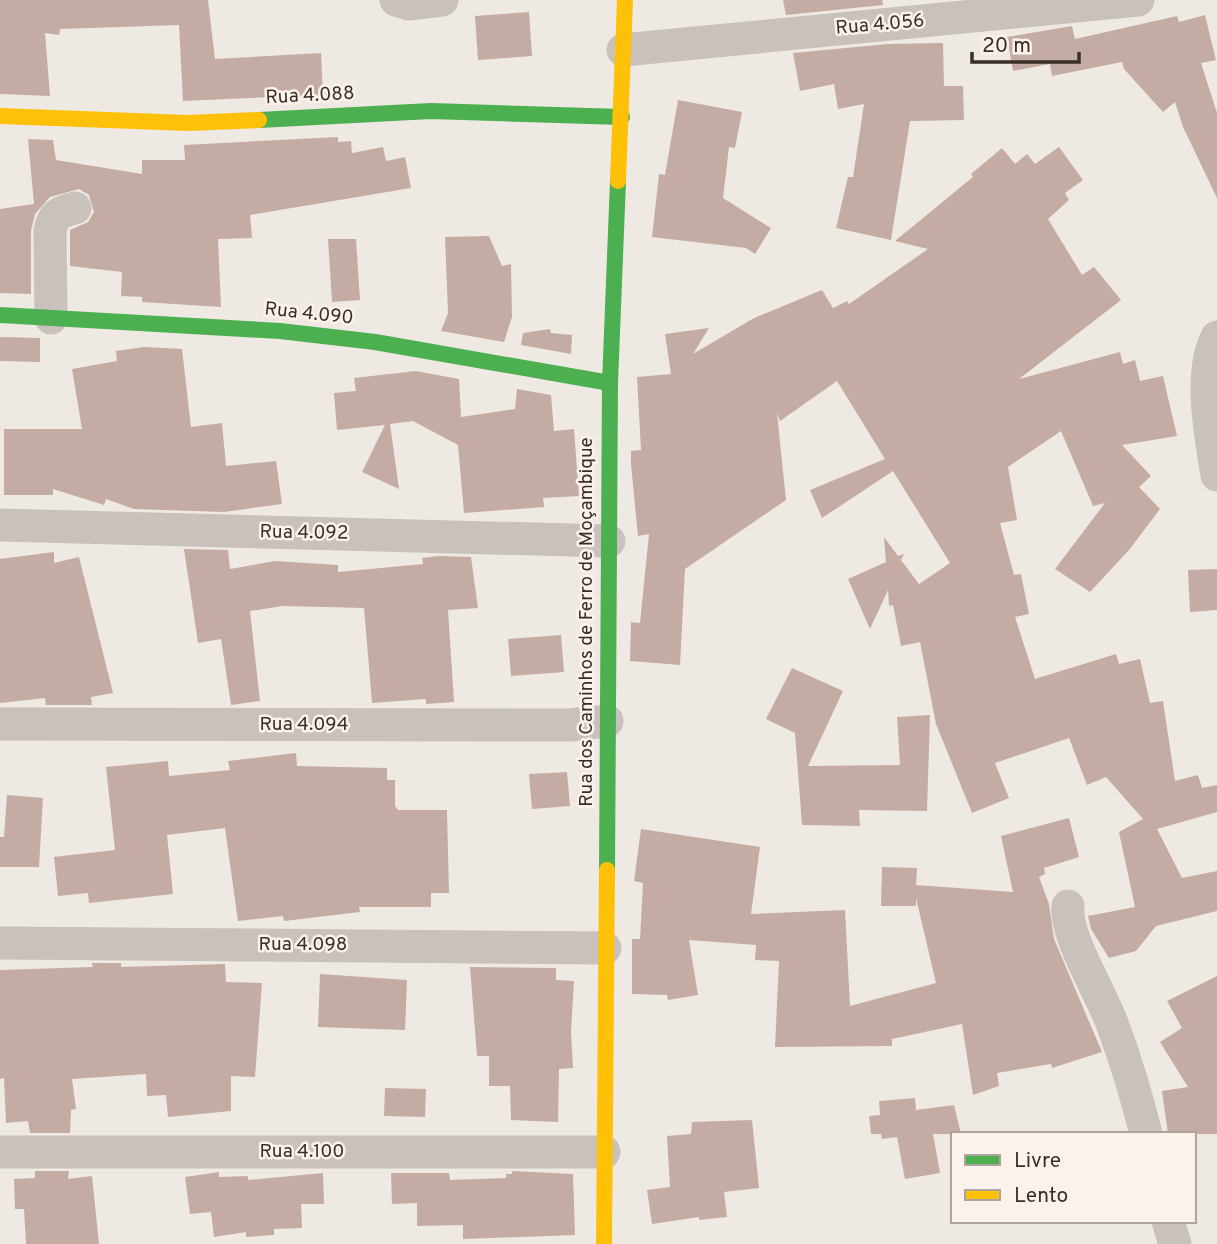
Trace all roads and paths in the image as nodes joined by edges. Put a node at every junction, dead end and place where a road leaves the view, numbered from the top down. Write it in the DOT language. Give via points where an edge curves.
graph roads {
  1 [pos="396,0"];
  2 [pos="442,0"];
  3 [pos="625,0"];
  4 [pos="1138,0"];
  5 [pos="623,50"];
  6 [pos="0,116"];
  7 [pos="622,117"];
  8 [pos="75,208"];
  9 [pos="0,316"];
  10 [pos="51,318"];
  11 [pos="1217,337"];
  12 [pos="610,383"];
  13 [pos="1217,475"];
  14 [pos="0,525"];
  15 [pos="608,541"];
  16 [pos="607,721"];
  17 [pos="0,724"];
  18 [pos="1068,906"];
  19 [pos="0,943"];
  20 [pos="605,948"];
  21 [pos="1145,1132"];
  22 [pos="0,1152"];
  23 [pos="604,1152"];
  24 [pos="1169,1223"];
  25 [pos="604,1244"];
  26 [pos="1175,1244"];
  1 -- 2 [label="street" via="409,4"];
  3 -- 5 [label="street, Rua dos Caminhos de Ferro de Moçambique"];
  4 -- 5 [label="street, Rua 4.056"];
  5 -- 7 [label="street, Rua dos Caminhos de Ferro de Moçambique"];
  6 -- 7 [label="street, Rua 4.088" via="188,123 431,111"];
  7 -- 12 [label="street, Rua dos Caminhos de Ferro de Moçambique"];
  8 -- 10 [label="street" via="52,219"];
  9 -- 10 [label="street, Rua 4.090"];
  10 -- 12 [label="street, Rua 4.090" via="307,334"];
  11 -- 13 [label="street" via="1210,360 1208,414"];
  12 -- 15 [label="street, Rua dos Caminhos de Ferro de Moçambique"];
  14 -- 15 [label="street, Rua 4.092"];
  15 -- 16 [label="street, Rua dos Caminhos de Ferro de Moçambique"];
  16 -- 17 [label="street, Rua 4.094" via="569,725"];
  16 -- 20 [label="street, Rua dos Caminhos de Ferro de Moçambique"];
  18 -- 21 [label="street" via="1083,959 1112,1023"];
  19 -- 20 [label="street, Rua 4.098"];
  20 -- 23 [label="street, Rua dos Caminhos de Ferro de Moçambique"];
  22 -- 23 [label="street, Rua 4.100"];
  23 -- 25 [label="street, Rua dos Caminhos de Ferro de Moçambique"];
  24 -- 26 [label="street"];
}
